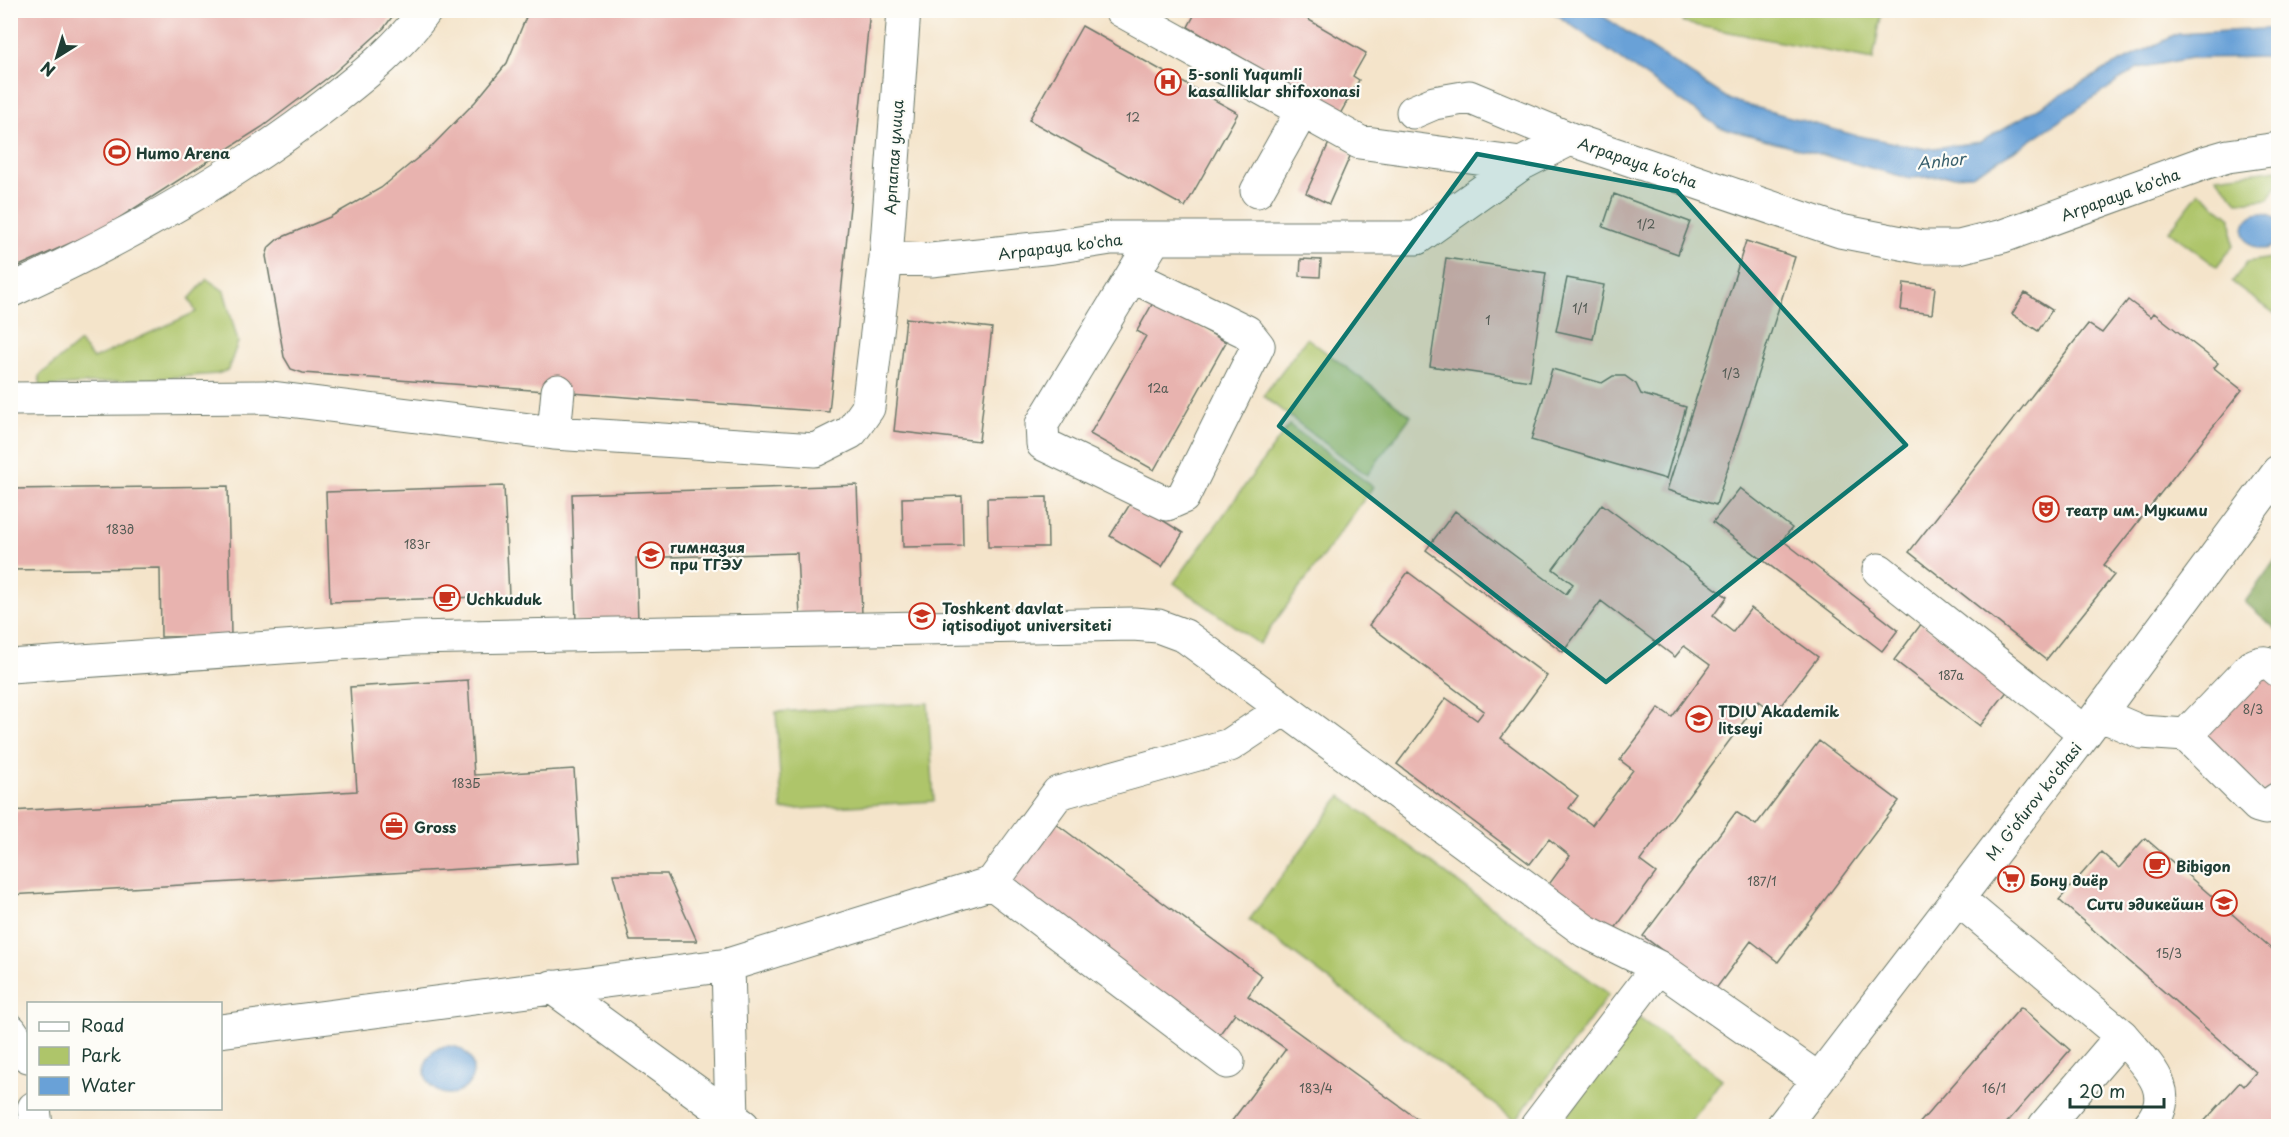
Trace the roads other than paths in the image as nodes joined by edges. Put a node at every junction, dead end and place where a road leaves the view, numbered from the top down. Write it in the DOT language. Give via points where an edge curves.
graph roads {
  1 [pos="426,10"];
  2 [pos="904,10"];
  3 [pos="1121,10"];
  4 [pos="1302,111"];
  5 [pos="1413,112"];
  6 [pos="1570,139"];
  7 [pos="2278,149"];
  8 [pos="1521,164"];
  9 [pos="1257,191"];
  10 [pos="1155,238"];
  11 [pos="885,258"];
  12 [pos="1132,276"];
  13 [pos="10,291"];
  14 [pos="558,391"];
  15 [pos="10,399"];
  16 [pos="554,432"];
  17 [pos="2278,472"];
  18 [pos="1880,570"];
  19 [pos="10,666"];
  20 [pos="2278,670"];
  21 [pos="1284,710"];
  22 [pos="2092,724"];
  23 [pos="2186,735"];
  24 [pos="2278,799"];
  25 [pos="992,883"];
  26 [pos="1957,898"];
  27 [pos="728,965"];
  28 [pos="1658,967"];
  29 [pos="552,987"];
  30 [pos="10,1030"];
  31 [pos="222,1031"];
  32 [pos="2122,1036"];
  33 [pos="27,1056"];
  34 [pos="1228,1062"];
  35 [pos="1818,1079"];
  36 [pos="34,1110"];
  37 [pos="738,1123"];
  38 [pos="36,1126"];
  39 [pos="1537,1126"];
  40 [pos="1783,1126"];
  41 [pos="2045,1126"];
  42 [pos="2149,1126"];
  1 -- 13 [label="street" via="375,67 210,186 93,253"];
  2 -- 11 [label="street, Арпапая улица"];
  3 -- 4 [label="street"];
  4 -- 8 [label="street" via="1359,142"];
  4 -- 9 [label="street"];
  5 -- 6 [label="street" via="1434,103 1469,97"];
  6 -- 7 [label="street, Arpapaya ko'cha" via="1840,231 1941,248 2003,236 2220,158"];
  6 -- 8 [label="street, Arpapaya ko'cha"];
  8 -- 10 [label="street, Arpapaya ko'cha" via="1417,238"];
  10 -- 11 [label="street, Arpapaya ko'cha" via="1111,238 931,260"];
  10 -- 12 [label="street"];
  11 -- 16 [label="street, Арпапая улица" via="868,408 851,432 815,450"];
  12 -- 12 [label="street" via="1042,424 1043,444 1167,504 1183,496 1258,346 1247,332"];
  14 -- 16 [label="street"];
  15 -- 16 [label="street, Арпапая улица" via="264,397"];
  17 -- 22 [label="street, M. G'ofurov ko'chasi"];
  18 -- 22 [label="street"];
  19 -- 21 [label="street" via="411,638 1133,624 1158,626 1185,636"];
  20 -- 23 [label="street" via="2271,663 2251,667"];
  21 -- 25 [label="street" via="1230,745 1058,793"];
  21 -- 28 [label="street" via="1585,931"];
  22 -- 23 [label="street"];
  22 -- 26 [label="street, M. G'ofurov ko'chasi"];
  23 -- 24 [label="street" via="2258,806 2265,808"];
  25 -- 27 [label="street"];
  25 -- 34 [label="street"];
  26 -- 32 [label="street"];
  26 -- 35 [label="street, M. G'ofurov ko'chasi"];
  27 -- 29 [label="street"];
  27 -- 37 [label="street"];
  28 -- 35 [label="street"];
  28 -- 39 [label="street"];
  29 -- 31 [label="street"];
  29 -- 37 [label="street"];
  30 -- 33 [label="street"];
  32 -- 41 [label="street"];
  32 -- 42 [label="street" via="2155,1076 2162,1096 2157,1116"];
  35 -- 40 [label="street, M. G'ofurov ko'chasi"];
  36 -- 38 [label="street"];
}
